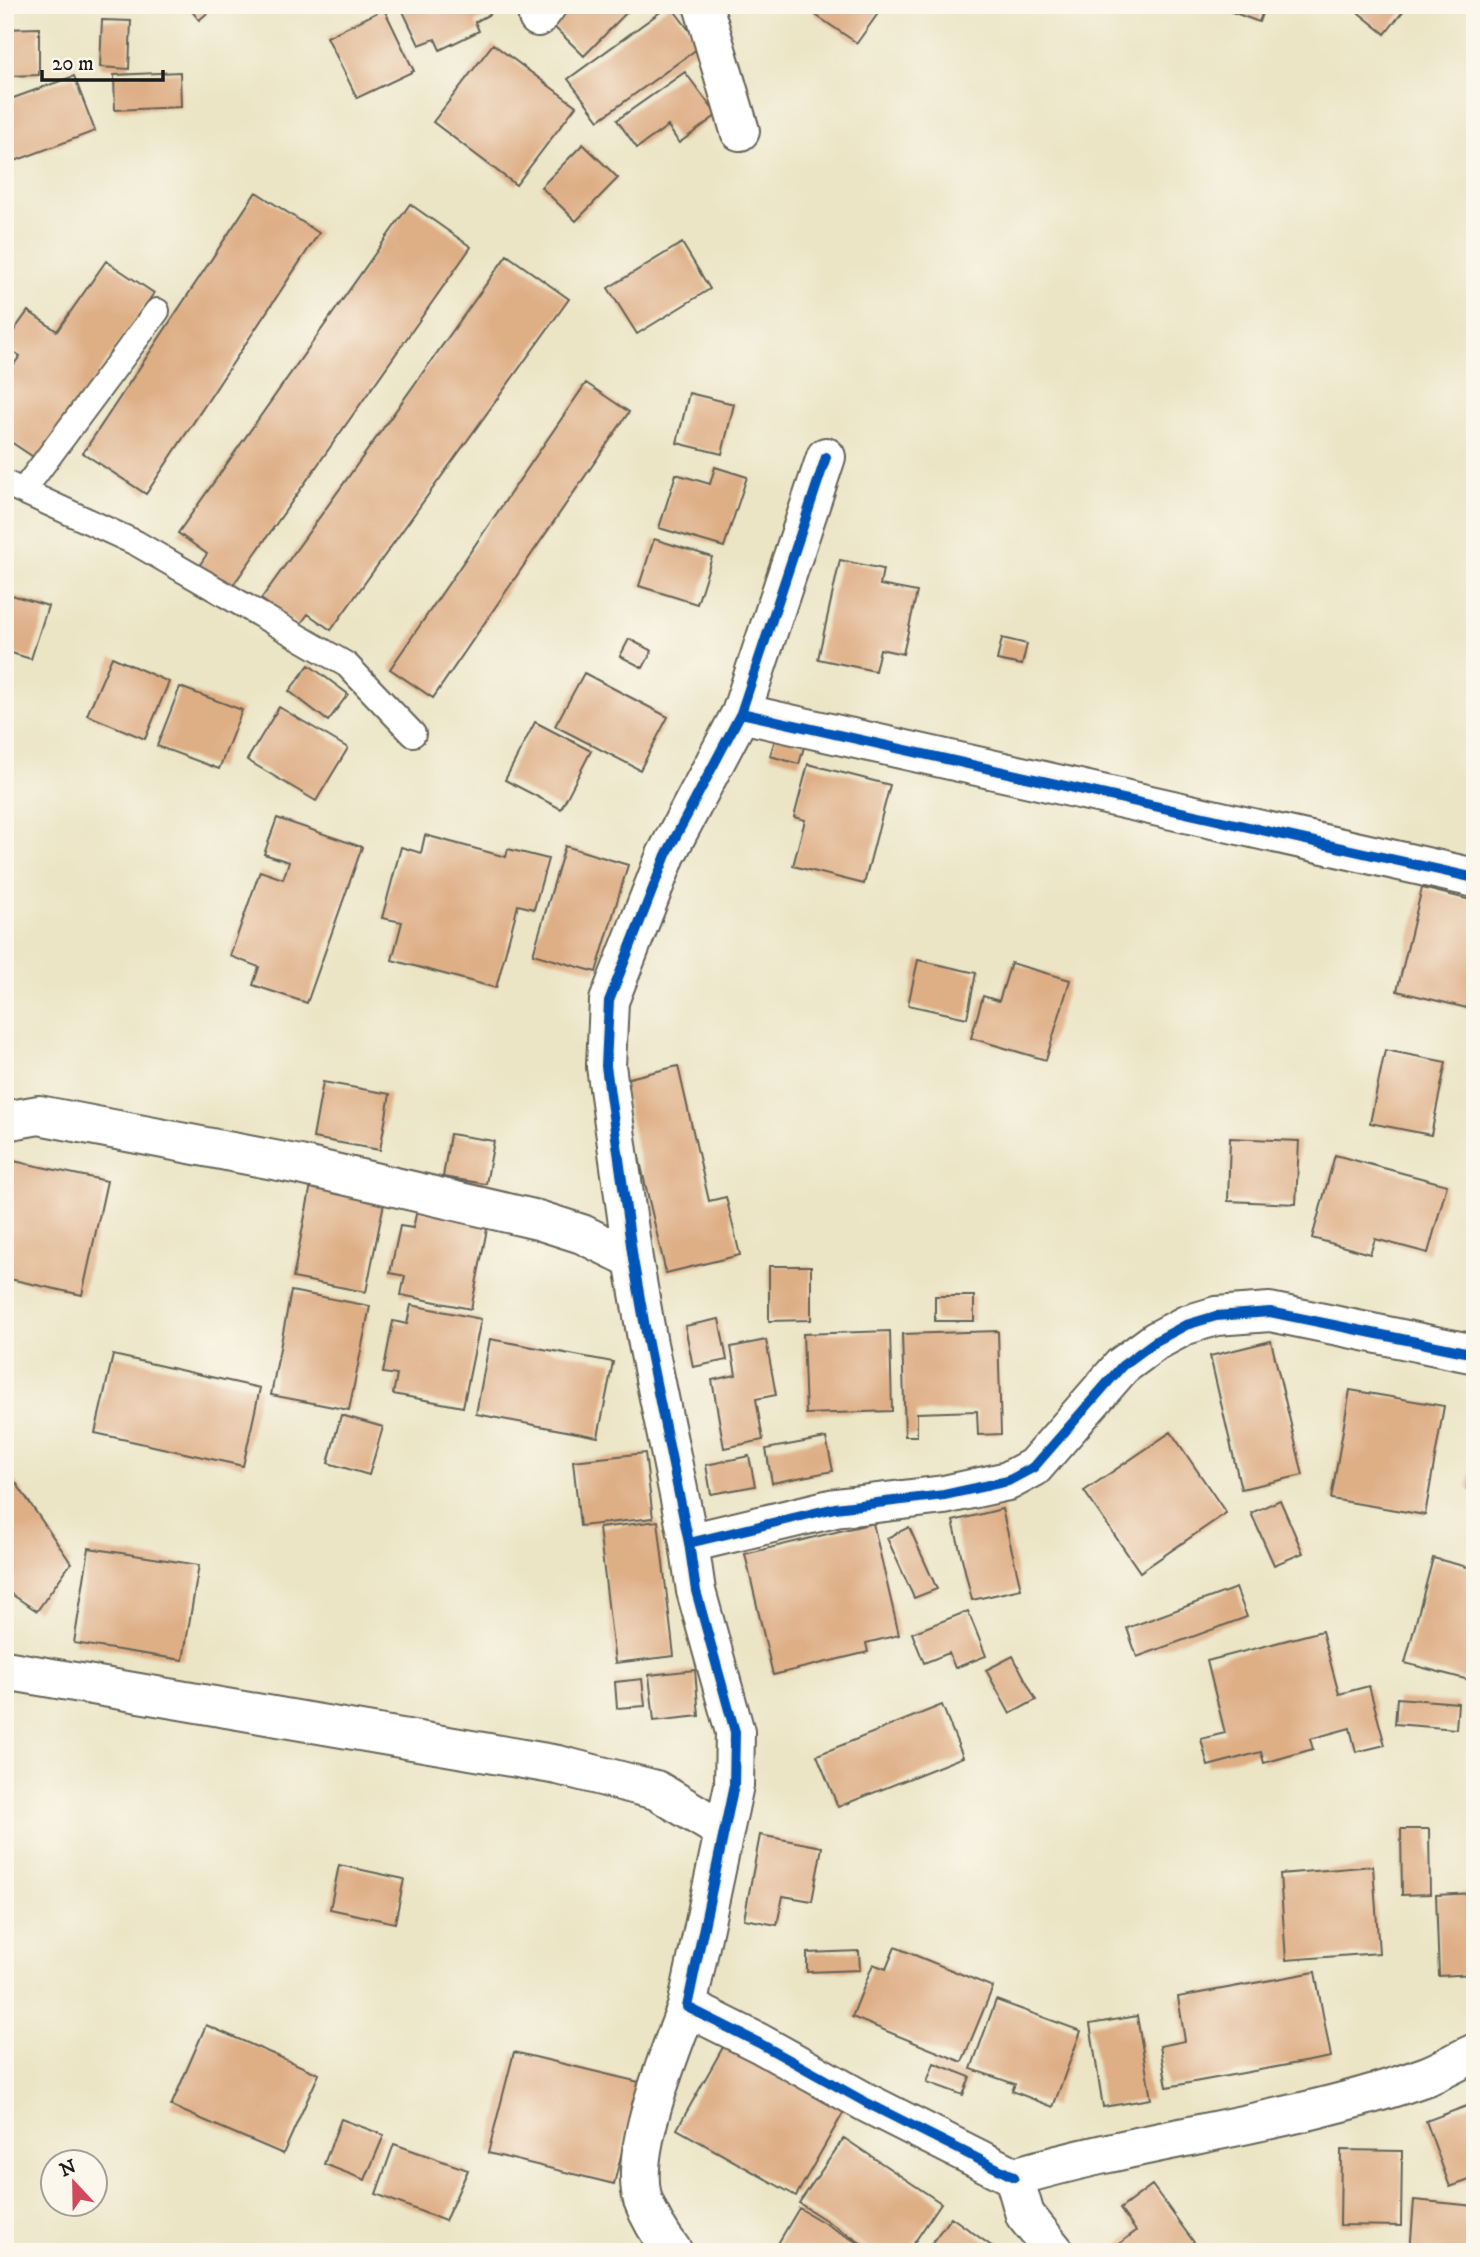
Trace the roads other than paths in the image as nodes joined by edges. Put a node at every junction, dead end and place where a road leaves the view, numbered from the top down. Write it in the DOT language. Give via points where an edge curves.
graph roads {
  1 [pos="703,5"];
  2 [pos="740,131"];
  3 [pos="157,311"];
  4 [pos="826,457"];
  5 [pos="14,487"];
  6 [pos="741,713"];
  7 [pos="413,734"];
  8 [pos="1475,878"];
  9 [pos="5,1121"];
  10 [pos="633,1259"];
  11 [pos="1475,1354"];
  12 [pos="690,1543"];
  13 [pos="5,1670"];
  14 [pos="724,1831"];
  15 [pos="687,2007"];
  16 [pos="1475,2053"];
  17 [pos="1014,2177"];
  18 [pos="673,2252"];
  19 [pos="1055,2252"];
  1 -- 2 [label="street"];
  3 -- 5 [label="lane"];
  4 -- 6 [label="street"];
  5 -- 7 [label="lane" via="136,543 347,665"];
  6 -- 8 [label="street"];
  6 -- 10 [label="street" via="666,855 608,1001 606,1066"];
  9 -- 10 [label="street" via="39,1115 391,1185 538,1220 582,1234"];
  10 -- 12 [label="street"];
  11 -- 12 [label="street" via="1270,1312 1216,1315 1156,1341 1122,1366 1034,1467 1008,1481 944,1495 835,1508"];
  12 -- 14 [label="street" via="696,1591 735,1732 734,1786"];
  13 -- 14 [label="street" via="558,1765 656,1790"];
  14 -- 15 [label="street"];
  15 -- 17 [label="street"];
  15 -- 18 [label="street" via="641,2156 643,2198"];
  16 -- 17 [label="street" via="1430,2075 1350,2101 1072,2160"];
  17 -- 19 [label="street" via="1025,2215"];
}
